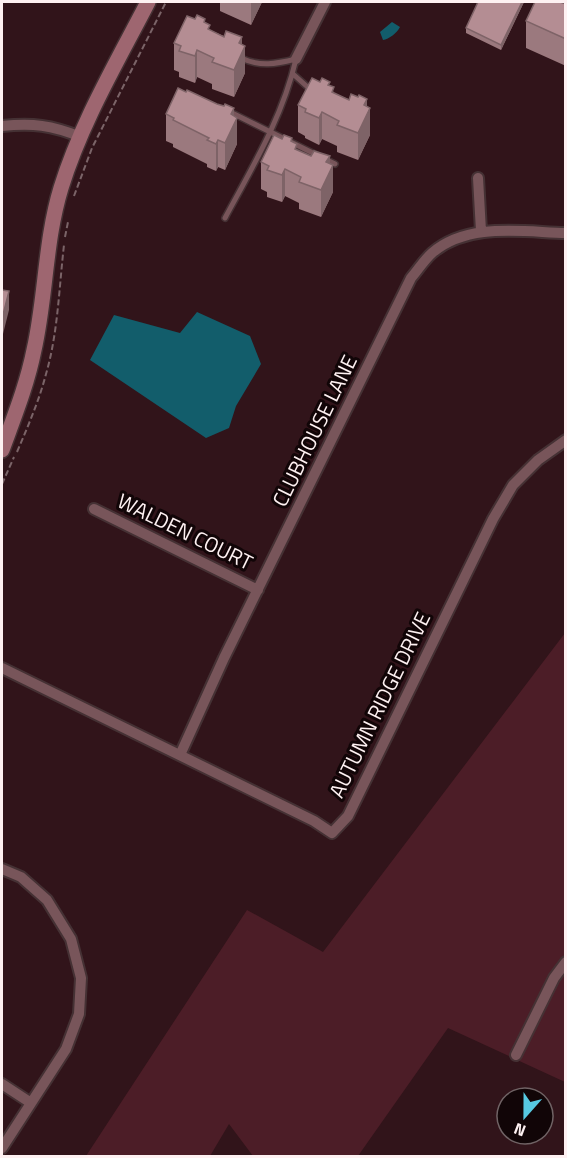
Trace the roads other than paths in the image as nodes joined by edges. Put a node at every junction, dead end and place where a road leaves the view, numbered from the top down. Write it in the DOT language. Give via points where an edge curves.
graph roads {
  1 [pos="148,2"];
  2 [pos="325,2"];
  3 [pos="233,54"];
  4 [pos="296,59"];
  5 [pos="293,74"];
  6 [pos="319,97"];
  7 [pos="222,109"];
  8 [pos="2,126"];
  9 [pos="271,132"];
  10 [pos="81,137"];
  11 [pos="335,164"];
  12 [pos="478,178"];
  13 [pos="225,218"];
  14 [pos="480,231"];
  15 [pos="566,233"];
  16 [pos="566,440"];
  17 [pos="2,450"];
  18 [pos="94,509"];
  19 [pos="258,591"];
  20 [pos="2,668"];
  21 [pos="180,755"];
  22 [pos="2,869"];
  23 [pos="566,962"];
  24 [pos="516,1055"];
  25 [pos="2,1084"];
  26 [pos="31,1103"];
  27 [pos="2,1148"];
  1 -- 10 [label="main road"];
  2 -- 4 [label="street"];
  3 -- 4 [label="lane" via="252,63 274,65"];
  4 -- 5 [label="lane"];
  5 -- 6 [label="lane"];
  5 -- 9 [label="lane"];
  7 -- 9 [label="lane"];
  8 -- 10 [label="street" via="31,123"];
  9 -- 11 [label="lane"];
  9 -- 13 [label="lane"];
  10 -- 17 [label="main road" via="53,219 35,349"];
  12 -- 14 [label="street"];
  14 -- 15 [label="street, CLUBHOUSE LANE"];
  14 -- 19 [label="street, CLUBHOUSE LANE" via="460,237 433,253 411,278"];
  16 -- 21 [label="street, AUTUMN RIDGE DRIVE" via="513,485 348,816 332,833"];
  18 -- 19 [label="street, WALDEN COURT"];
  19 -- 21 [label="street, CLUBHOUSE LANE"];
  20 -- 21 [label="street, AUTUMN RIDGE DRIVE"];
  22 -- 26 [label="street" via="21,877 47,900 71,939 81,978 79,1014 66,1049"];
  23 -- 24 [label="street"];
  25 -- 26 [label="street"];
  26 -- 27 [label="street"];
}
